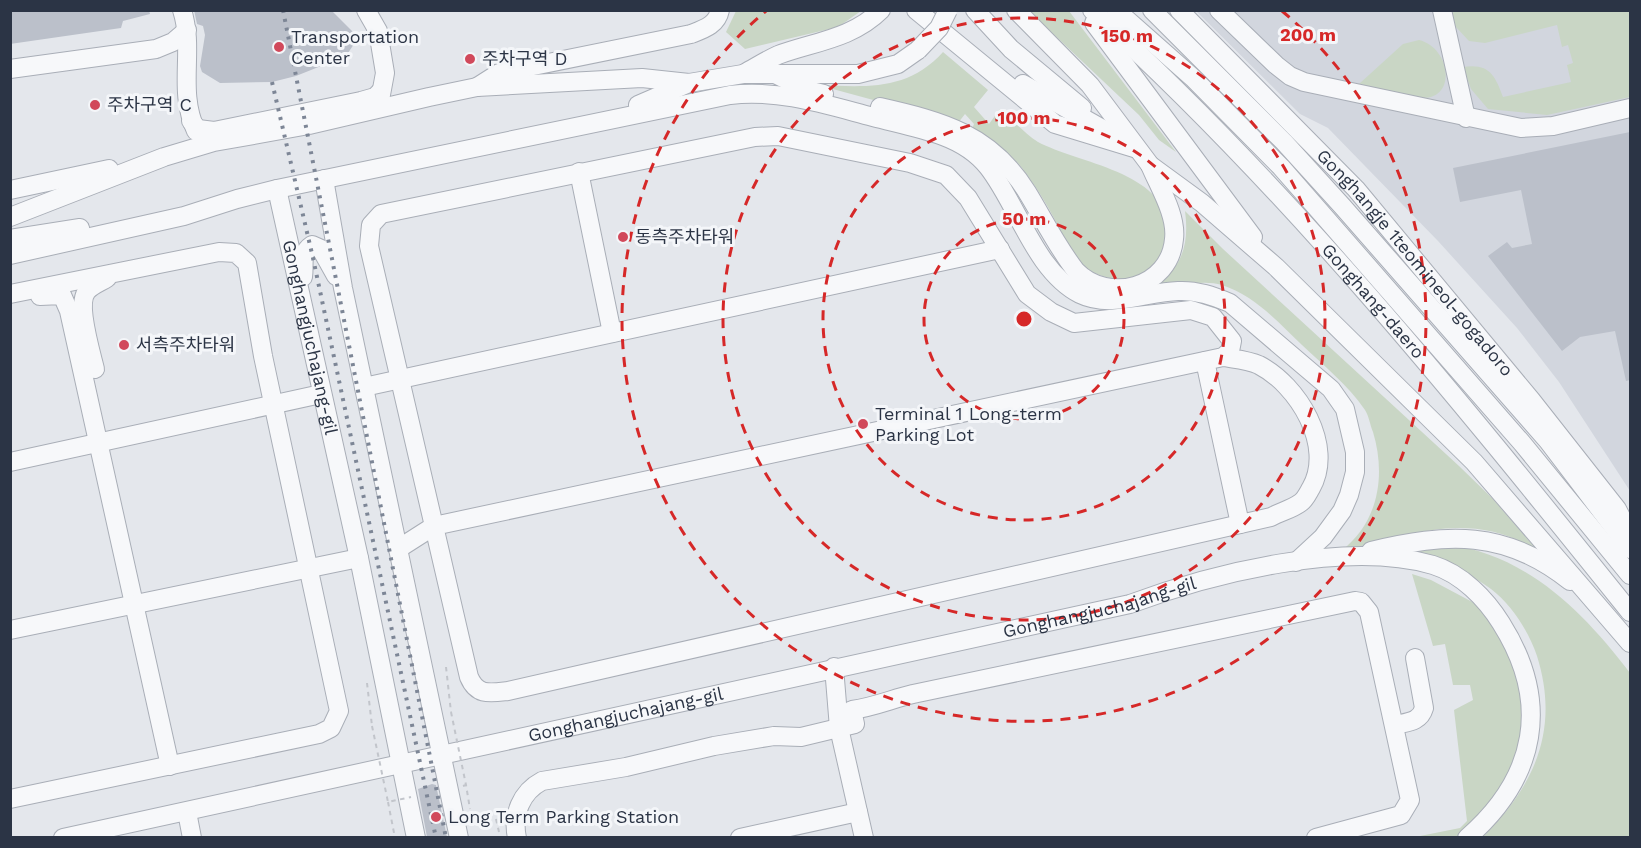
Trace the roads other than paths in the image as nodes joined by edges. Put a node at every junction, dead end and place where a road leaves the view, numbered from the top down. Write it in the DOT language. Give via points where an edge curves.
graph roads {
  1 [pos="182,10"];
  2 [pos="366,10"];
  3 [pos="720,10"];
  4 [pos="916,10"];
  5 [pos="938,10"];
  6 [pos="948,10"];
  7 [pos="967,10"];
  8 [pos="975,10"];
  9 [pos="1017,10"];
  10 [pos="1084,10"];
  11 [pos="1092,10"];
  12 [pos="1116,10"];
  13 [pos="1152,10"];
  14 [pos="1179,10"];
  15 [pos="1219,10"];
  16 [pos="1442,10"];
  17 [pos="877,14"];
  18 [pos="187,30"];
  19 [pos="1011,49"];
  20 [pos="10,69"];
  21 [pos="743,74"];
  22 [pos="775,74"];
  23 [pos="689,83"];
  24 [pos="477,87"];
  25 [pos="381,91"];
  26 [pos="1630,108"];
  27 [pos="370,112"];
  28 [pos="1466,118"];
  29 [pos="191,121"];
  30 [pos="1118,137"];
  31 [pos="214,142"];
  32 [pos="500,142"];
  33 [pos="1137,149"];
  34 [pos="164,157"];
  35 [pos="1150,165"];
  36 [pos="579,172"];
  37 [pos="324,179"];
  38 [pos="277,189"];
  39 [pos="10,190"];
  40 [pos="207,209"];
  41 [pos="10,217"];
  42 [pos="10,239"];
  43 [pos="1000,249"];
  44 [pos="10,255"];
  45 [pos="1276,267"];
  46 [pos="118,272"];
  47 [pos="343,288"];
  48 [pos="13,294"];
  49 [pos="300,296"];
  50 [pos="612,333"];
  51 [pos="1223,357"];
  52 [pos="1205,361"];
  53 [pos="399,379"];
  54 [pos="364,387"];
  55 [pos="321,394"];
  56 [pos="275,405"];
  57 [pos="104,441"];
  58 [pos="10,462"];
  59 [pos="1628,523"];
  60 [pos="1240,524"];
  61 [pos="434,526"];
  62 [pos="398,549"];
  63 [pos="1630,549"];
  64 [pos="1354,555"];
  65 [pos="359,558"];
  66 [pos="1296,561"];
  67 [pos="309,568"];
  68 [pos="1630,575"];
  69 [pos="139,603"];
  70 [pos="1605,611"];
  71 [pos="1630,612"];
  72 [pos="10,630"];
  73 [pos="1630,643"];
  74 [pos="1415,658"];
  75 [pos="834,667"];
  76 [pos="1395,725"];
  77 [pos="839,728"];
  78 [pos="442,756"];
  79 [pos="173,765"];
  80 [pos="401,765"];
  81 [pos="10,799"];
  82 [pos="187,812"];
  83 [pos="858,812"];
  84 [pos="63,837"];
  85 [pos="192,837"];
  86 [pos="416,837"];
  87 [pos="459,837"];
  88 [pos="517,837"];
  89 [pos="740,837"];
  90 [pos="864,837"];
  91 [pos="1316,837"];
  92 [pos="1467,837"];
  1 -- 18 [label="street"];
  2 -- 25 [label="street" via="378,31 385,73"];
  3 -- 24 [label="street" via="718,19 709,27 691,34 499,73"];
  4 -- 33 [label="street" via="1055,124"];
  5 -- 30 [label="street" via="1030,90"];
  6 -- 22 [label="street, bridge" via="939,28 898,64 858,74"];
  7 -- 19 [label="street"];
  8 -- 19 [label="street"];
  9 -- 33 [label="street" via="1090,85"];
  10 -- 45 [label="street"];
  11 -- 71 [label="street, Gonghang-daero" via="1212,123 1343,264"];
  12 -- 68 [label="street, Gonghangje 1teomineol-gogadoro" via="1192,78 1281,167 1522,443"];
  13 -- 63 [label="street" via="1284,142 1359,224 1548,441"];
  14 -- 59 [label="street, Gonghangje 1teomineol-gogadoro" via="1356,189"];
  15 -- 28 [label="street" via="1276,65 1297,79"];
  16 -- 28 [label="street"];
  17 -- 21 [label="street" via="835,39 777,56"];
  18 -- 20 [label="street" via="156,49"];
  18 -- 29 [label="street" via="184,78"];
  19 -- 30 [label="street"];
  21 -- 22 [label="street"];
  21 -- 23 [label="street"];
  22 -- 35 [label="street" via="807,90 913,114 969,134 1018,179 1076,271 1088,282 1106,289 1143,284 1161,270 1171,251 1174,224"];
  23 -- 24 [label="street" via="642,78"];
  23 -- 32 [label="street" via="645,103"];
  24 -- 27 [label="street"];
  25 -- 27 [label="street" via="380,100"];
  25 -- 29 [label="street" via="375,98 214,131 198,129"];
  26 -- 28 [label="street" via="1553,126 1521,128"];
  27 -- 31 [label="street"];
  29 -- 31 [label="street" via="198,135"];
  30 -- 33 [label="street"];
  31 -- 34 [label="street"];
  32 -- 37 [label="street"];
  32 -- 66 [label="street" via="748,93 831,106 944,136 966,147 987,165 1059,280 1096,300 1175,291 1211,295 1230,303 1331,390 1345,410 1355,452 1355,472 1342,511 1323,537"];
  33 -- 35 [label="street"];
  34 -- 39 [label="street"];
  34 -- 41 [label="street"];
  35 -- 45 [label="street" via="1202,203"];
  36 -- 43 [label="street" via="755,137 778,136 910,163 946,176 968,198"];
  36 -- 50 [label="street"];
  36 -- 53 [label="street" via="381,214 371,225 369,246"];
  37 -- 38 [label="street"];
  37 -- 47 [label="street"];
  38 -- 40 [label="street"];
  38 -- 49 [label="street, Gonghangjuchajang-gil"];
  40 -- 42 [label="street"];
  40 -- 44 [label="street"];
  43 -- 50 [label="street"];
  43 -- 51 [label="street" via="1028,294 1058,316 1074,323 1172,310 1202,313 1213,316 1232,341 1230,351"];
  45 -- 70 [label="street" via="1474,462"];
  46 -- 48 [label="street"];
  46 -- 56 [label="street" via="219,252 236,253 248,263"];
  46 -- 57 [label="street" via="83,296"];
  47 -- 49 [label="street" via="321,249 312,245 303,259"];
  47 -- 54 [label="street"];
  48 -- 57 [label="street" via="32,297 57,293 65,299"];
  49 -- 55 [label="street, Gonghangjuchajang-gil"];
  50 -- 53 [label="street"];
  51 -- 52 [label="street"];
  51 -- 60 [label="street" via="1259,366 1275,377 1303,407 1317,437 1320,456 1316,480 1302,502 1271,517"];
  52 -- 60 [label="street"];
  52 -- 61 [label="street"];
  53 -- 54 [label="street"];
  53 -- 61 [label="street"];
  54 -- 62 [label="street"];
  55 -- 56 [label="street"];
  55 -- 65 [label="street, Gonghangjuchajang-gil"];
  56 -- 57 [label="street"];
  56 -- 67 [label="street"];
  57 -- 58 [label="street"];
  57 -- 69 [label="street"];
  60 -- 61 [label="street" via="492,693 480,692 468,677"];
  61 -- 62 [label="street"];
  62 -- 78 [label="street"];
  64 -- 66 [label="street, Gonghangjuchajang-gil"];
  64 -- 70 [label="street" via="1430,538 1481,540 1548,566"];
  64 -- 92 [label="street, Gonghangjuchajang-gil" via="1435,566 1475,590 1493,610 1520,657 1529,683 1532,726 1522,762 1508,794"];
  65 -- 67 [label="street"];
  65 -- 80 [label="street, Gonghangjuchajang-gil"];
  66 -- 75 [label="street, Gonghangjuchajang-gil" via="1179,585 1130,604"];
  67 -- 69 [label="street"];
  67 -- 79 [label="street" via="339,711 337,721 320,734"];
  69 -- 72 [label="street"];
  69 -- 79 [label="street"];
  70 -- 73 [label="street"];
  74 -- 76 [label="street" via="1422,715 1415,721"];
  75 -- 77 [label="street"];
  75 -- 78 [label="street, Gonghangjuchajang-gil"];
  76 -- 77 [label="street" via="1369,612 1355,601 913,693 879,706 852,710 855,724"];
  76 -- 91 [label="street" via="1410,792 1407,808 1401,815"];
  77 -- 83 [label="street"];
  77 -- 88 [label="street" via="801,737 774,736 714,746 626,767 542,781 534,785 520,804 515,818"];
  78 -- 80 [label="street, Gonghangjuchajang-gil"];
  78 -- 87 [label="street"];
  79 -- 81 [label="street"];
  80 -- 82 [label="street, Gonghangjuchajang-gil"];
  80 -- 86 [label="street, Gonghangjuchajang-gil"];
  82 -- 84 [label="street, Gonghangjuchajang-gil"];
  82 -- 85 [label="street"];
  83 -- 89 [label="street"];
  83 -- 90 [label="street"];
}
